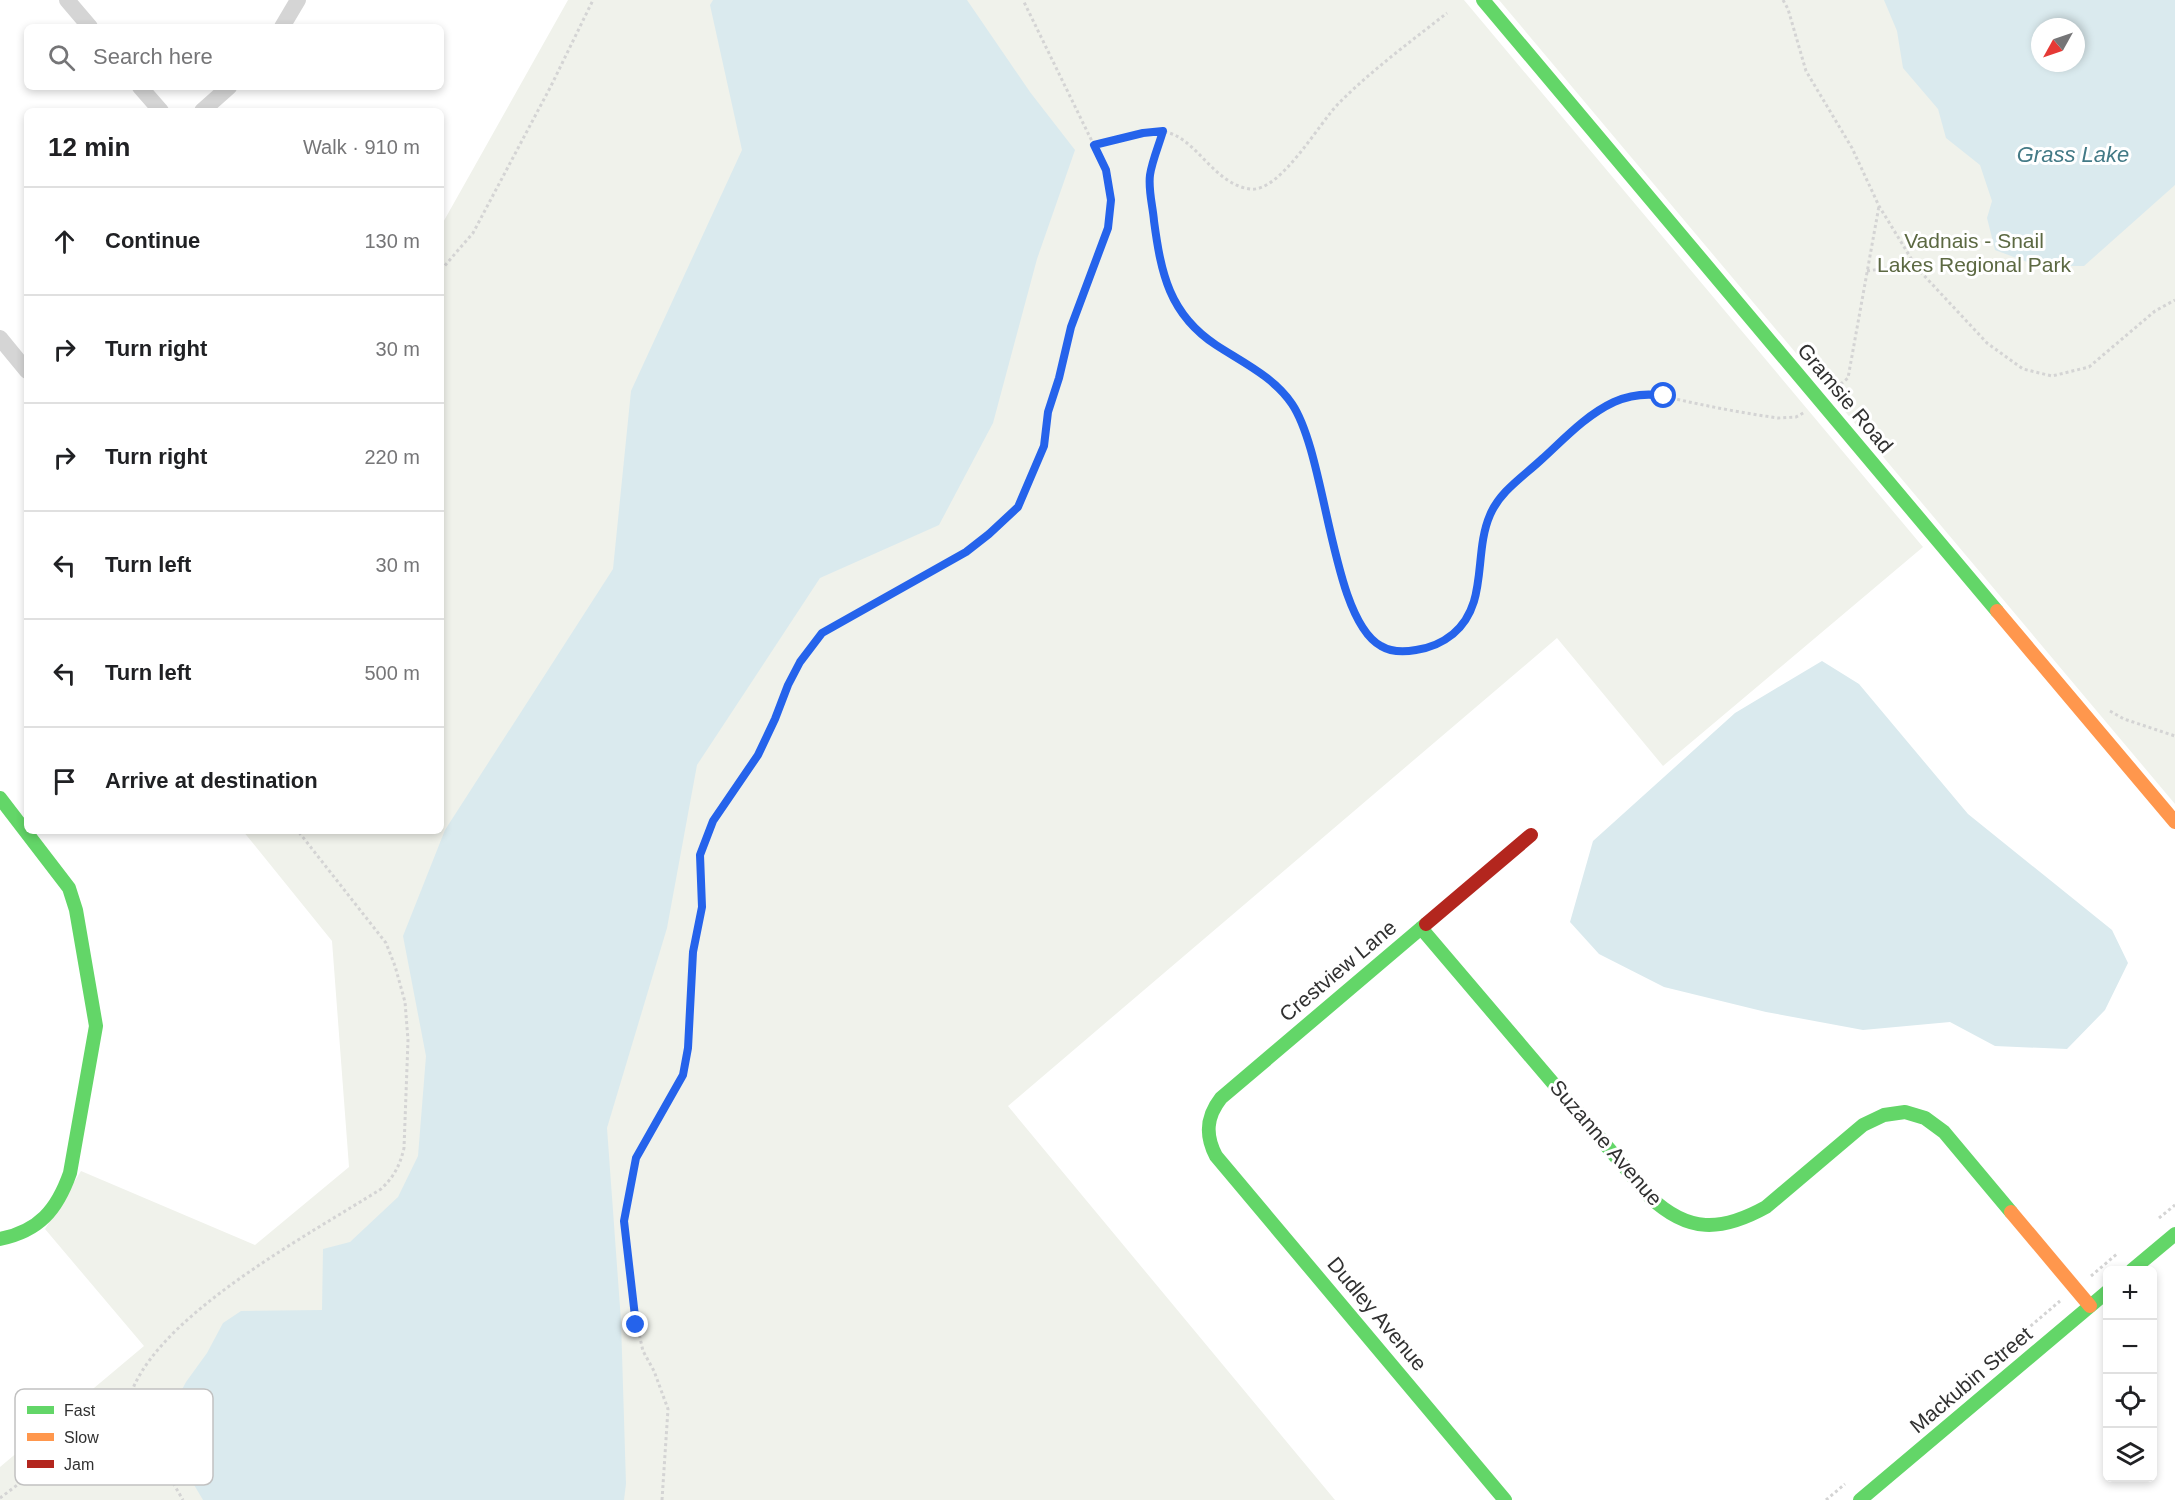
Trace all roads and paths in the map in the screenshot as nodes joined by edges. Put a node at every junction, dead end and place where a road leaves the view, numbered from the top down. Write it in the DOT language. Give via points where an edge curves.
graph roads {
  1 [pos="67,0"];
  2 [pos="298,0"];
  3 [pos="593,0"];
  4 [pos="1023,0"];
  5 [pos="1483,0"];
  6 [pos="1783,0"];
  7 [pos="1447,13"];
  8 [pos="87,24"];
  9 [pos="284,24"];
  10 [pos="143,90"];
  11 [pos="226,90"];
  12 [pos="158,108"];
  13 [pos="205,108"];
  14 [pos="1163,131"];
  15 [pos="1094,145"];
  16 [pos="1879,206"];
  17 [pos="444,267"];
  18 [pos="1917,268"];
  19 [pos="1867,271"];
  20 [pos="2175,300"];
  21 [pos="0,338"];
  22 [pos="24,367"];
  23 [pos="1832,393"];
  24 [pos="1808,411"];
  25 [pos="0,798"];
  26 [pos="2175,822"];
  27 [pos="24,829"];
  28 [pos="28,834"];
  29 [pos="300,834"];
  30 [pos="1531,835"];
  31 [pos="1421,928"];
  32 [pos="1216,1155"];
  33 [pos="0,1239"];
  34 [pos="2173,1241"];
  35 [pos="2138,1266"];
  36 [pos="2103,1296"];
  37 [pos="2090,1306"];
  38 [pos="133,1389"];
  39 [pos="17,1485"];
  40 [pos="175,1485"];
  41 [pos="0,1498"];
  42 [pos="183,1500"];
  43 [pos="662,1500"];
  44 [pos="1505,1500"];
  45 [pos="1860,1500"];
  1 -- 8 [label="street"];
  2 -- 9 [label="street"];
  3 -- 17 [label="path" via="473,233"];
  4 -- 15 [label="path"];
  5 -- 26 [label="street, Gramsie Road"];
  6 -- 16 [label="path" via="1806,71 1852,148"];
  7 -- 14 [label="path" via="1338,104 1283,172 1261,188 1233,184 1174,134"];
  10 -- 12 [label="street"];
  11 -- 13 [label="street"];
  14 -- 15 [label="path"];
  14 -- 24 [label="path" via="1150,189 1170,294 1200,333 1264,376 1292,404 1310,447 1351,603 1367,634 1380,646 1411,651 1444,642 1456,632 1479,587 1485,532 1500,497 1576,427 1606,406 1623,398 1648,395 1778,418 1796,417"];
  15 -- 43 [label="path" via="1106,170 1111,200 1108,228 1071,327 1048,412 1044,446 1018,507 966,552 822,633 800,662 758,755 713,821 700,855 702,907 693,952 683,1075 636,1158 624,1221 636,1325 668,1409"];
  16 -- 18 [label="path"];
  16 -- 19 [label="path"];
  18 -- 19 [label="path"];
  18 -- 20 [label="path" via="1987,343 2023,369 2052,376 2089,367"];
  19 -- 23 [label="path" via="1848,378"];
  21 -- 22 [label="street"];
  25 -- 27 [label="street"];
  28 -- 33 [label="street" via="69,888 96,1026 65,1191 42,1222 27,1232"];
  29 -- 38 [label="path" via="386,943 395,966 405,1002 408,1040 405,1148 401,1162 381,1188 243,1276 184,1322 149,1360"];
  30 -- 31 [label="street, Crestview Lane"];
  31 -- 32 [label="street, Crestview Lane" via="1221,1098 1208,1117 1209,1144"];
  31 -- 37 [label="street, Suzanne Avenue" via="1650,1197 1673,1216 1711,1227 1749,1218 1863,1125 1884,1114 1908,1112 1923,1116 1944,1132"];
  32 -- 44 [label="street, Dudley Avenue"];
  34 -- 35 [label="street"];
  36 -- 37 [label="street, Mackubin Street"];
  37 -- 45 [label="street, Mackubin Street"];
  39 -- 41 [label="path"];
  40 -- 42 [label="path"];
}
